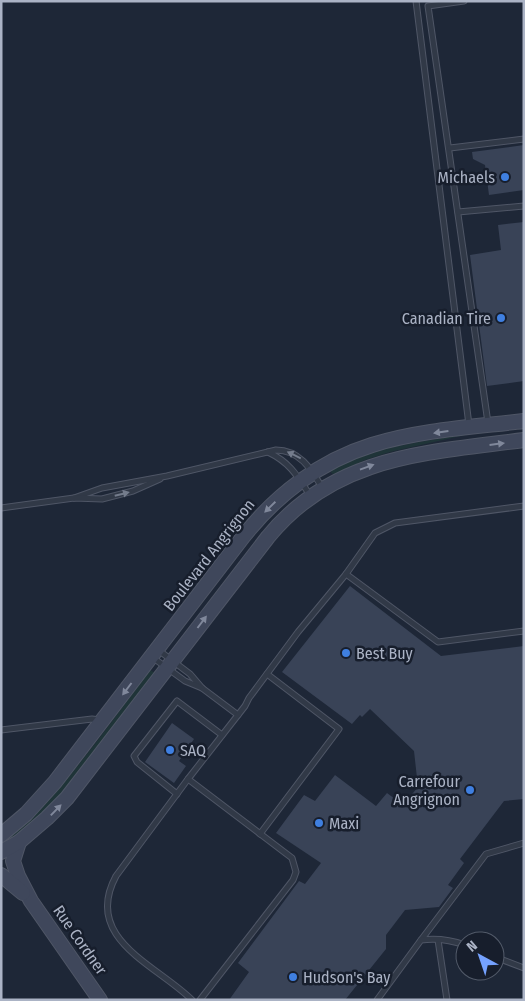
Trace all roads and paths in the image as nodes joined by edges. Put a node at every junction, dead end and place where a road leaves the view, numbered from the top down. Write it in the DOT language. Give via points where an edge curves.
graph roads {
  1 [pos="416,1"];
  2 [pos="464,1"];
  3 [pos="432,3"];
  4 [pos="524,138"];
  5 [pos="450,148"];
  6 [pos="524,206"];
  7 [pos="458,212"];
  8 [pos="524,421"];
  9 [pos="488,425"];
  10 [pos="470,428"];
  11 [pos="524,440"];
  12 [pos="268,452"];
  13 [pos="313,472"];
  14 [pos="168,476"];
  15 [pos="300,481"];
  16 [pos="324,489"];
  17 [pos="312,497"];
  18 [pos="74,498"];
  19 [pos="524,506"];
  20 [pos="1,508"];
  21 [pos="346,574"];
  22 [pos="524,631"];
  23 [pos="155,653"];
  24 [pos="170,664"];
  25 [pos="266,674"];
  26 [pos="202,688"];
  27 [pos="238,715"];
  28 [pos="102,722"];
  29 [pos="1,730"];
  30 [pos="222,735"];
  31 [pos="188,778"];
  32 [pos="177,794"];
  33 [pos="7,829"];
  34 [pos="260,834"];
  35 [pos="1,835"];
  36 [pos="19,842"];
  37 [pos="524,843"];
  38 [pos="1,852"];
  39 [pos="1,875"];
  40 [pos="31,901"];
  41 [pos="421,940"];
  42 [pos="438,940"];
  43 [pos="455,941"];
  44 [pos="505,961"];
  45 [pos="524,968"];
  46 [pos="100,1000"];
  47 [pos="192,1000"];
  48 [pos="200,1000"];
  49 [pos="378,1000"];
  50 [pos="447,1000"];
  1 -- 10 [label="lane"];
  2 -- 3 [label="lane"];
  3 -- 5 [label="lane" via="428,6"];
  4 -- 5 [label="lane"];
  5 -- 7 [label="lane"];
  6 -- 7 [label="lane"];
  7 -- 9 [label="lane"];
  8 -- 9 [label="main road, Boulevard Angrignon"];
  9 -- 10 [label="main road, Boulevard Angrignon"];
  10 -- 13 [label="main road, Boulevard Angrignon, one-way" via="380,442"];
  16 -- 11 [label="main road, one-way" via="354,472 393,459"];
  13 -- 12 [label="lane, one-way" via="303,460 287,451"];
  12 -- 14 [label="lane"];
  12 -- 15 [label="lane" via="284,460"];
  13 -- 15 [label="main road, Boulevard Angrignon"];
  13 -- 16 [label="lane"];
  14 -- 18 [label="lane" via="102,488"];
  18 -- 14 [label="lane, one-way" via="102,499 133,492"];
  15 -- 17 [label="lane"];
  15 -- 23 [label="main road, Boulevard Angrignon, one-way" via="253,524"];
  16 -- 17 [label="main road"];
  24 -- 17 [label="main road, one-way" via="272,532"];
  18 -- 20 [label="lane"];
  19 -- 21 [label="lane" via="395,523 375,533"];
  21 -- 22 [label="lane" via="438,642"];
  21 -- 25 [label="lane"];
  23 -- 24 [label="lane"];
  23 -- 24 [label="lane"];
  23 -- 28 [label="main road, Boulevard Angrignon, one-way"];
  24 -- 26 [label="lane" via="190,674"];
  24 -- 26 [label="lane" via="184,681"];
  36 -- 24 [label="main road, one-way" via="67,798"];
  25 -- 27 [label="lane"];
  25 -- 34 [label="lane" via="339,730"];
  26 -- 27 [label="lane"];
  27 -- 30 [label="lane"];
  28 -- 29 [label="lane" via="92,719"];
  28 -- 33 [label="main road, Boulevard Angrignon" via="55,782"];
  30 -- 31 [label="lane"];
  30 -- 32 [label="lane" via="177,701 134,756 137,762"];
  31 -- 32 [label="lane"];
  31 -- 34 [label="lane"];
  32 -- 47 [label="lane" via="116,876 109,895 108,911 114,931 122,943"];
  33 -- 35 [label="main road, Boulevard Angrignon"];
  34 -- 48 [label="lane" via="292,858 296,872"];
  36 -- 38 [label="main road"];
  36 -- 40 [label="main road" via="14,864"];
  37 -- 41 [label="lane" via="486,854"];
  39 -- 40 [label="main road"];
  40 -- 46 [label="main road, Rue Cordner"];
  41 -- 42 [label="lane"];
  41 -- 49 [label="lane"];
  42 -- 43 [label="lane"];
  42 -- 50 [label="lane"];
  44 -- 45 [label="lane"];
}
